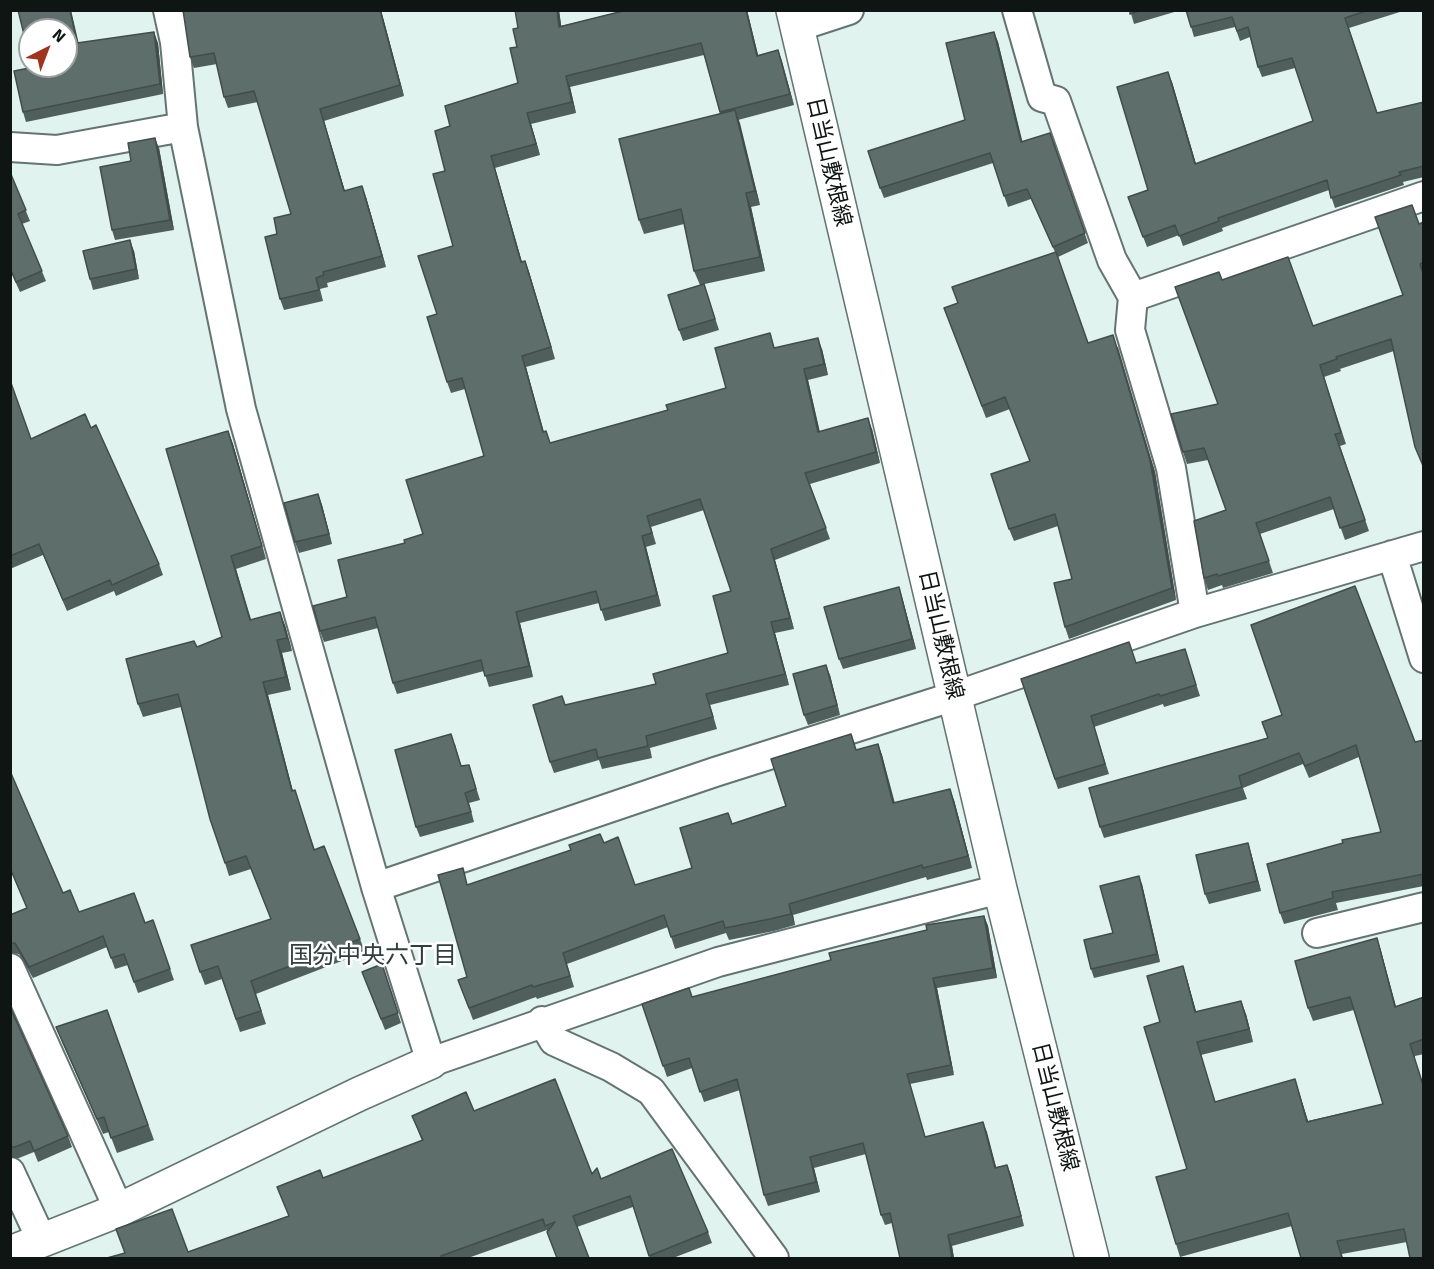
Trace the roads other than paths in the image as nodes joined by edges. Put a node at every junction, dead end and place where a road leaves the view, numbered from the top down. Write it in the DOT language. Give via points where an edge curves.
graph roads {
  1 [pos="168,10"];
  2 [pos="849,10"];
  3 [pos="1017,10"];
  4 [pos="795,19"];
  5 [pos="183,127"];
  6 [pos="10,147"];
  7 [pos="1424,195"];
  8 [pos="1132,297"];
  9 [pos="1424,546"];
  10 [pos="1392,555"];
  11 [pos="1195,613"];
  12 [pos="1424,658"];
  13 [pos="954,696"];
  14 [pos="376,887"];
  15 [pos="1000,889"];
  16 [pos="1424,907"];
  17 [pos="1317,933"];
  18 [pos="10,968"];
  19 [pos="542,1021"];
  20 [pos="431,1062"];
  21 [pos="10,1172"];
  22 [pos="119,1210"];
  23 [pos="42,1241"];
  24 [pos="10,1253"];
  25 [pos="774,1258"];
  26 [pos="1092,1258"];
  1 -- 5 [label="street"];
  2 -- 4 [label="street"];
  3 -- 8 [label="street" via="1042,97 1056,101 1112,260"];
  4 -- 13 [label="main road, 日当山敷根線"];
  5 -- 6 [label="street" via="57,150"];
  5 -- 14 [label="street" via="241,409"];
  7 -- 8 [label="street"];
  8 -- 11 [label="street" via="1130,330 1171,468"];
  9 -- 10 [label="street"];
  10 -- 11 [label="street"];
  10 -- 12 [label="street"];
  11 -- 13 [label="street"];
  13 -- 14 [label="street"];
  13 -- 15 [label="main road, 日当山敷根線"];
  14 -- 20 [label="street"];
  15 -- 19 [label="street" via="718,962"];
  15 -- 26 [label="main road, 日当山敷根線"];
  16 -- 17 [label="street"];
  18 -- 22 [label="street"];
  19 -- 20 [label="street"];
  19 -- 25 [label="street" via="554,1041 611,1067 651,1091"];
  20 -- 22 [label="main road"];
  21 -- 23 [label="street"];
  22 -- 23 [label="main road"];
  23 -- 24 [label="main road"];
}
